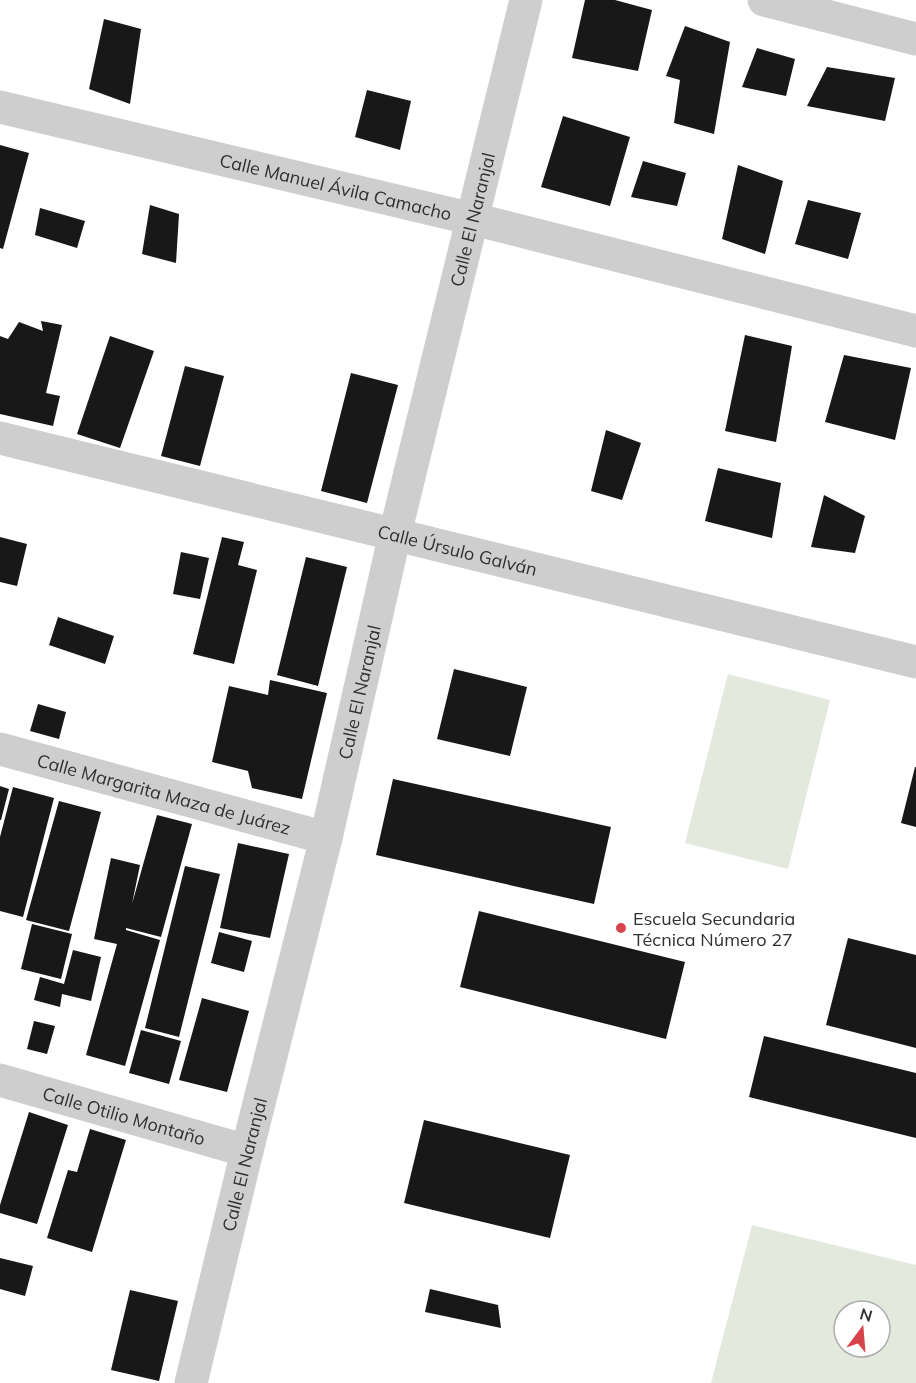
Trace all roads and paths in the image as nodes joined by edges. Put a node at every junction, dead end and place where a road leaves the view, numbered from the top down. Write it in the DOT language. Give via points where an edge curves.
graph roads {
  1 [pos="526,0"];
  2 [pos="764,0"];
  3 [pos="916,39"];
  4 [pos="0,107"];
  5 [pos="473,219"];
  6 [pos="916,331"];
  7 [pos="0,438"];
  8 [pos="395,534"];
  9 [pos="916,662"];
  10 [pos="0,749"];
  11 [pos="326,838"];
  12 [pos="0,1080"];
  13 [pos="247,1151"];
  14 [pos="191,1383"];
  1 -- 5 [label="street, Calle El Naranjal"];
  2 -- 3 [label="street"];
  4 -- 5 [label="street, Calle Manuel Ávila Camacho"];
  5 -- 6 [label="street, Calle Manuel Ávila Camacho"];
  5 -- 8 [label="street, Calle El Naranjal"];
  7 -- 8 [label="street, Calle Úrsulo Galván"];
  8 -- 9 [label="street, Calle Úrsulo Galván"];
  8 -- 11 [label="street, Calle El Naranjal"];
  10 -- 11 [label="street, Calle Margarita Maza de Juárez"];
  11 -- 13 [label="street, Calle El Naranjal"];
  12 -- 13 [label="street, Calle Otilio Montaño"];
  13 -- 14 [label="street, Calle El Naranjal"];
}
